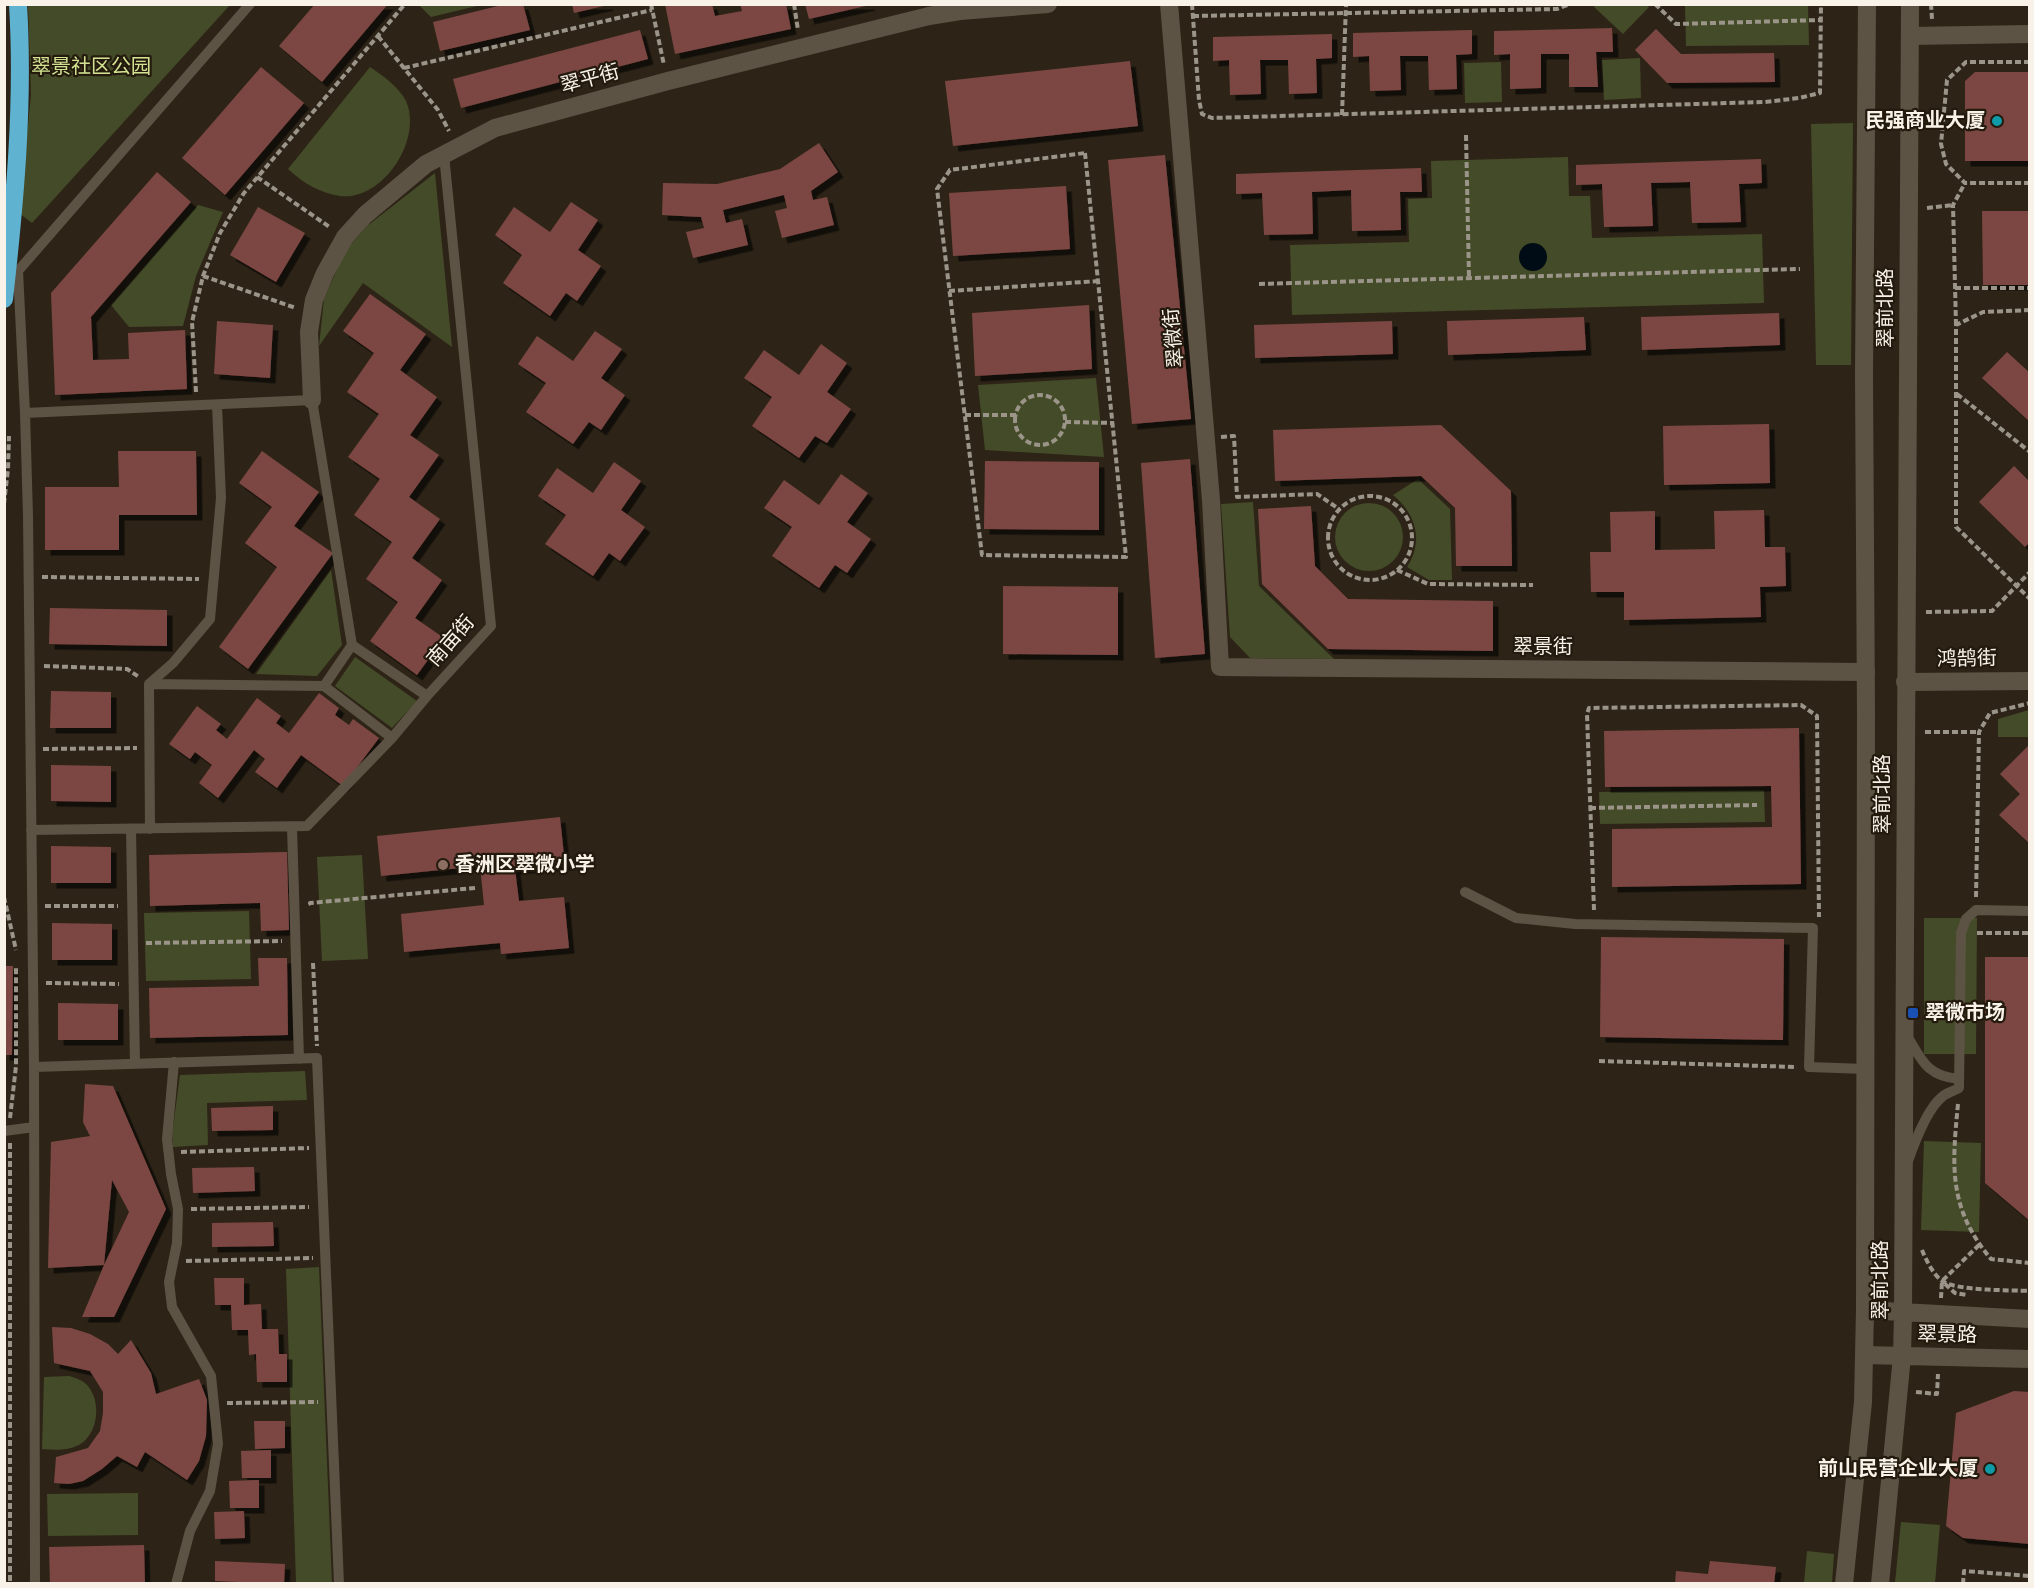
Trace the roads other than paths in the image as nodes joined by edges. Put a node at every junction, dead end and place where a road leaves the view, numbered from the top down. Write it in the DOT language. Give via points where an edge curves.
graph roads {
  1 [pos="18,4"];
  2 [pos="250,4"];
  3 [pos="1048,4"];
  4 [pos="1169,4"];
  5 [pos="1867,4"];
  6 [pos="1910,4"];
  7 [pos="2030,34"];
  8 [pos="1910,36"];
  9 [pos="451,151"];
  10 [pos="4,299"];
  11 [pos="312,400"];
  12 [pos="218,405"];
  13 [pos="25,413"];
  14 [pos="352,645"];
  15 [pos="1220,668"];
  16 [pos="1866,672"];
  17 [pos="2030,681"];
  18 [pos="1905,682"];
  19 [pos="149,684"];
  20 [pos="324,686"];
  21 [pos="427,696"];
  22 [pos="392,738"];
  23 [pos="292,827"];
  24 [pos="131,829"];
  25 [pos="150,829"];
  26 [pos="31,830"];
  27 [pos="1465,892"];
  28 [pos="2030,911"];
  29 [pos="1904,1030"];
  30 [pos="299,1059"];
  31 [pos="174,1062"];
  32 [pos="135,1064"];
  33 [pos="34,1066"];
  34 [pos="1866,1069"];
  35 [pos="1959,1083"];
  36 [pos="7,1127"];
  37 [pos="34,1127"];
  38 [pos="1904,1176"];
  39 [pos="1865,1310"];
  40 [pos="1903,1313"];
  41 [pos="2030,1319"];
  42 [pos="1864,1355"];
  43 [pos="1902,1356"];
  44 [pos="2030,1359"];
  45 [pos="35,1584"];
  46 [pos="176,1584"];
  47 [pos="339,1584"];
  48 [pos="1844,1584"];
  49 [pos="1880,1584"];
  1 -- 10 [label="highway" via="19,131"];
  2 -- 13 [label="lane" via="18,271"];
  3 -- 9 [label="main road, 翠平街" via="929,16 495,128"];
  4 -- 15 [label="main road, 翠微街" via="1206,437"];
  5 -- 16 [label="main road, 翠前北路"];
  6 -- 8 [label="main road, 翠前北路"];
  7 -- 8 [label="main road"];
  8 -- 18 [label="main road, 翠前北路"];
  9 -- 11 [label="main road, 翠平街" via="426,164 364,215 345,237 314,300 309,332"];
  9 -- 21 [label="lane, 南亩街" via="490,626"];
  11 -- 12 [label="lane"];
  11 -- 14 [label="lane"];
  12 -- 13 [label="lane"];
  12 -- 19 [label="lane" via="221,498 210,619 173,663"];
  13 -- 26 [label="lane"];
  14 -- 20 [label="lane"];
  14 -- 21 [label="lane"];
  15 -- 16 [label="main road, 翠景街"];
  16 -- 34 [label="main road, 翠前北路"];
  17 -- 18 [label="main road, 鸿鹄街"];
  18 -- 29 [label="main road, 翠前北路"];
  19 -- 20 [label="lane"];
  19 -- 25 [label="lane"];
  20 -- 22 [label="lane"];
  21 -- 22 [label="lane, 南亩街"];
  22 -- 23 [label="lane, 南亩街" via="307,826"];
  23 -- 25 [label="lane, 南亩街"];
  23 -- 30 [label="lane"];
  24 -- 25 [label="lane, 南亩街"];
  24 -- 26 [label="lane, 南亩街"];
  24 -- 32 [label="lane"];
  26 -- 33 [label="lane"];
  27 -- 34 [label="lane" via="1516,918 1575,924 1813,928 1809,1067"];
  28 -- 35 [label="lane" via="1976,910 1966,919 1961,933"];
  29 -- 35 [label="lane" via="1925,1066"];
  29 -- 38 [label="main road, 翠前北路"];
  30 -- 31 [label="lane"];
  30 -- 47 [label="lane" via="317,1058"];
  31 -- 32 [label="lane"];
  31 -- 46 [label="lane" via="167,1139 178,1209 177,1244 169,1282 172,1306 211,1376 218,1444 210,1491 190,1531"];
  32 -- 33 [label="lane"];
  33 -- 37 [label="lane"];
  34 -- 39 [label="main road, 翠前北路"];
  35 -- 38 [label="lane" via="1941,1097 1929,1115 1915,1141"];
  36 -- 37 [label="lane"];
  37 -- 45 [label="lane"];
  38 -- 40 [label="main road, 翠前北路"];
  39 -- 40 [label="main road, 翠景路"];
  39 -- 42 [label="main road, 翠前北路"];
  40 -- 41 [label="main road, 翠景路"];
  40 -- 43 [label="main road, 翠前北路"];
  42 -- 43 [label="main road, 翠景路"];
  42 -- 48 [label="main road, 翠前北路" via="1863,1402"];
  43 -- 44 [label="main road, 翠景路"];
  43 -- 49 [label="main road, 翠前北路"];
}
